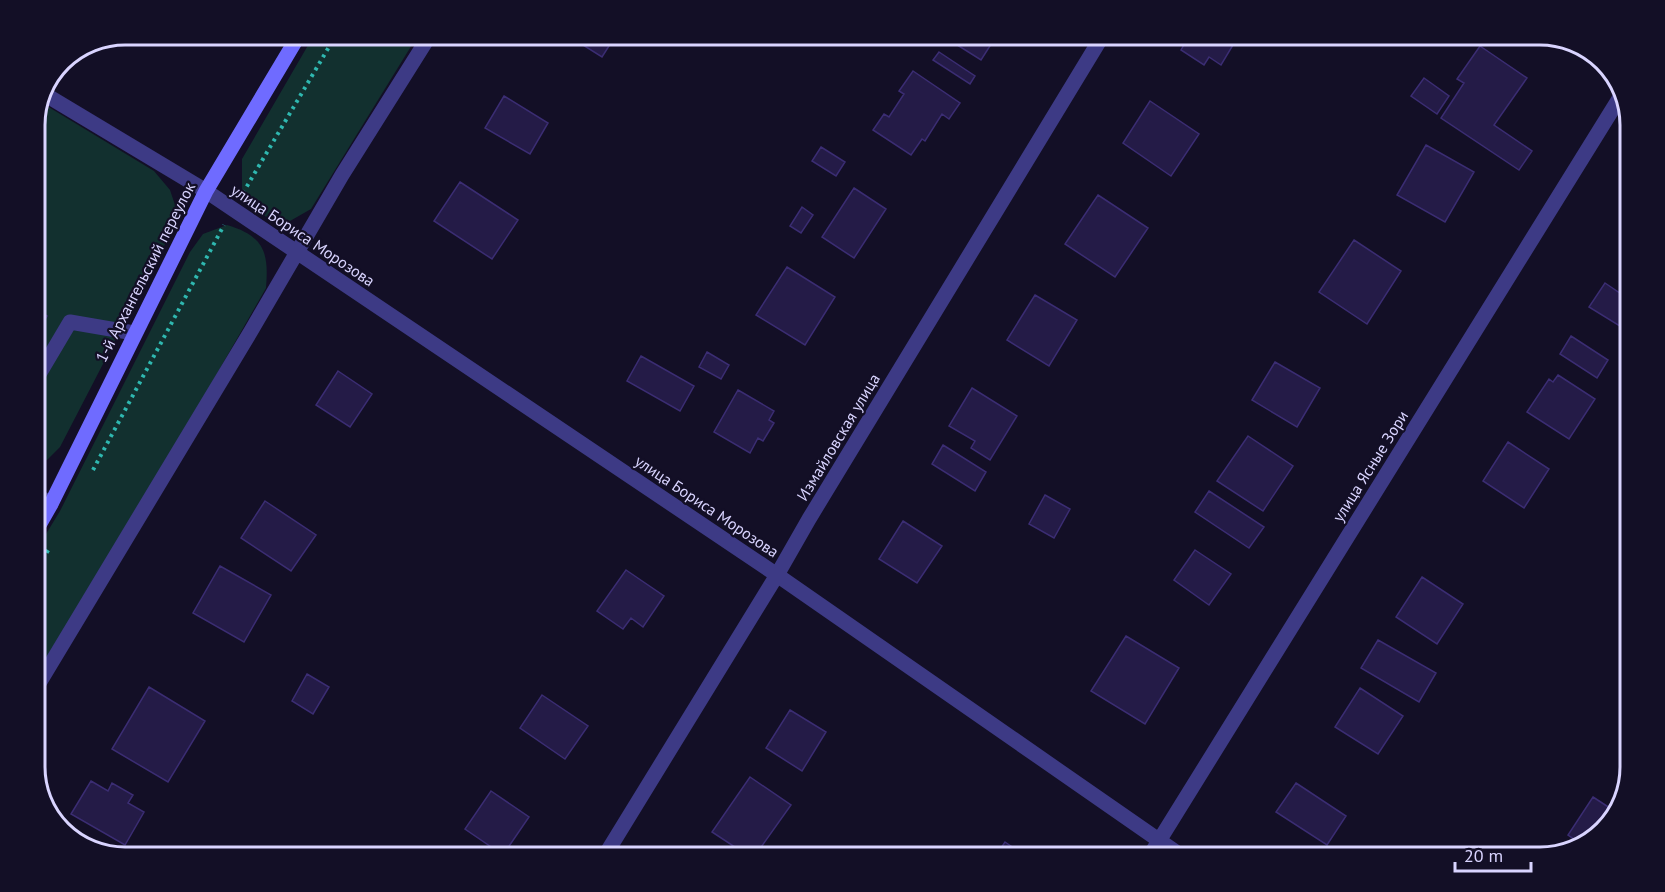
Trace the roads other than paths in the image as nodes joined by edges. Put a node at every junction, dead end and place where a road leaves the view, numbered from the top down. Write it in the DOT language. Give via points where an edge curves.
graph roads {
  1 [pos="292,45"];
  2 [pos="423,45"];
  3 [pos="1096,45"];
  4 [pos="50,97"];
  5 [pos="1617,102"];
  6 [pos="206,191"];
  7 [pos="297,252"];
  8 [pos="134,333"];
  9 [pos="45,364"];
  10 [pos="45,500"];
  11 [pos="51,504"];
  12 [pos="45,514"];
  13 [pos="777,575"];
  14 [pos="45,673"];
  15 [pos="1159,841"];
  16 [pos="611,847"];
  17 [pos="1155,847"];
  18 [pos="1167,847"];
  1 -- 6 [label="street, 1-й Архангельский переулок"];
  2 -- 7 [label="street"];
  3 -- 13 [label="street, Измайловская улица"];
  4 -- 6 [label="street, улица Бориса Морозова"];
  5 -- 15 [label="street, улица Ясные Зори"];
  6 -- 7 [label="street, улица Бориса Морозова"];
  6 -- 8 [label="street, 1-й Архангельский переулок"];
  7 -- 13 [label="street, улица Бориса Морозова"];
  7 -- 14 [label="street"];
  8 -- 9 [label="street" via="70,322"];
  8 -- 11 [label="street, 1-й Архангельский переулок"];
  10 -- 11 [label="street"];
  11 -- 12 [label="street, 1-й Архангельский переулок"];
  13 -- 15 [label="street, улица Бориса Морозова"];
  13 -- 16 [label="street, Измайловская улица"];
  15 -- 17 [label="street, улица Ясные Зори"];
  15 -- 18 [label="street, улица Бориса Морозова"];
}
